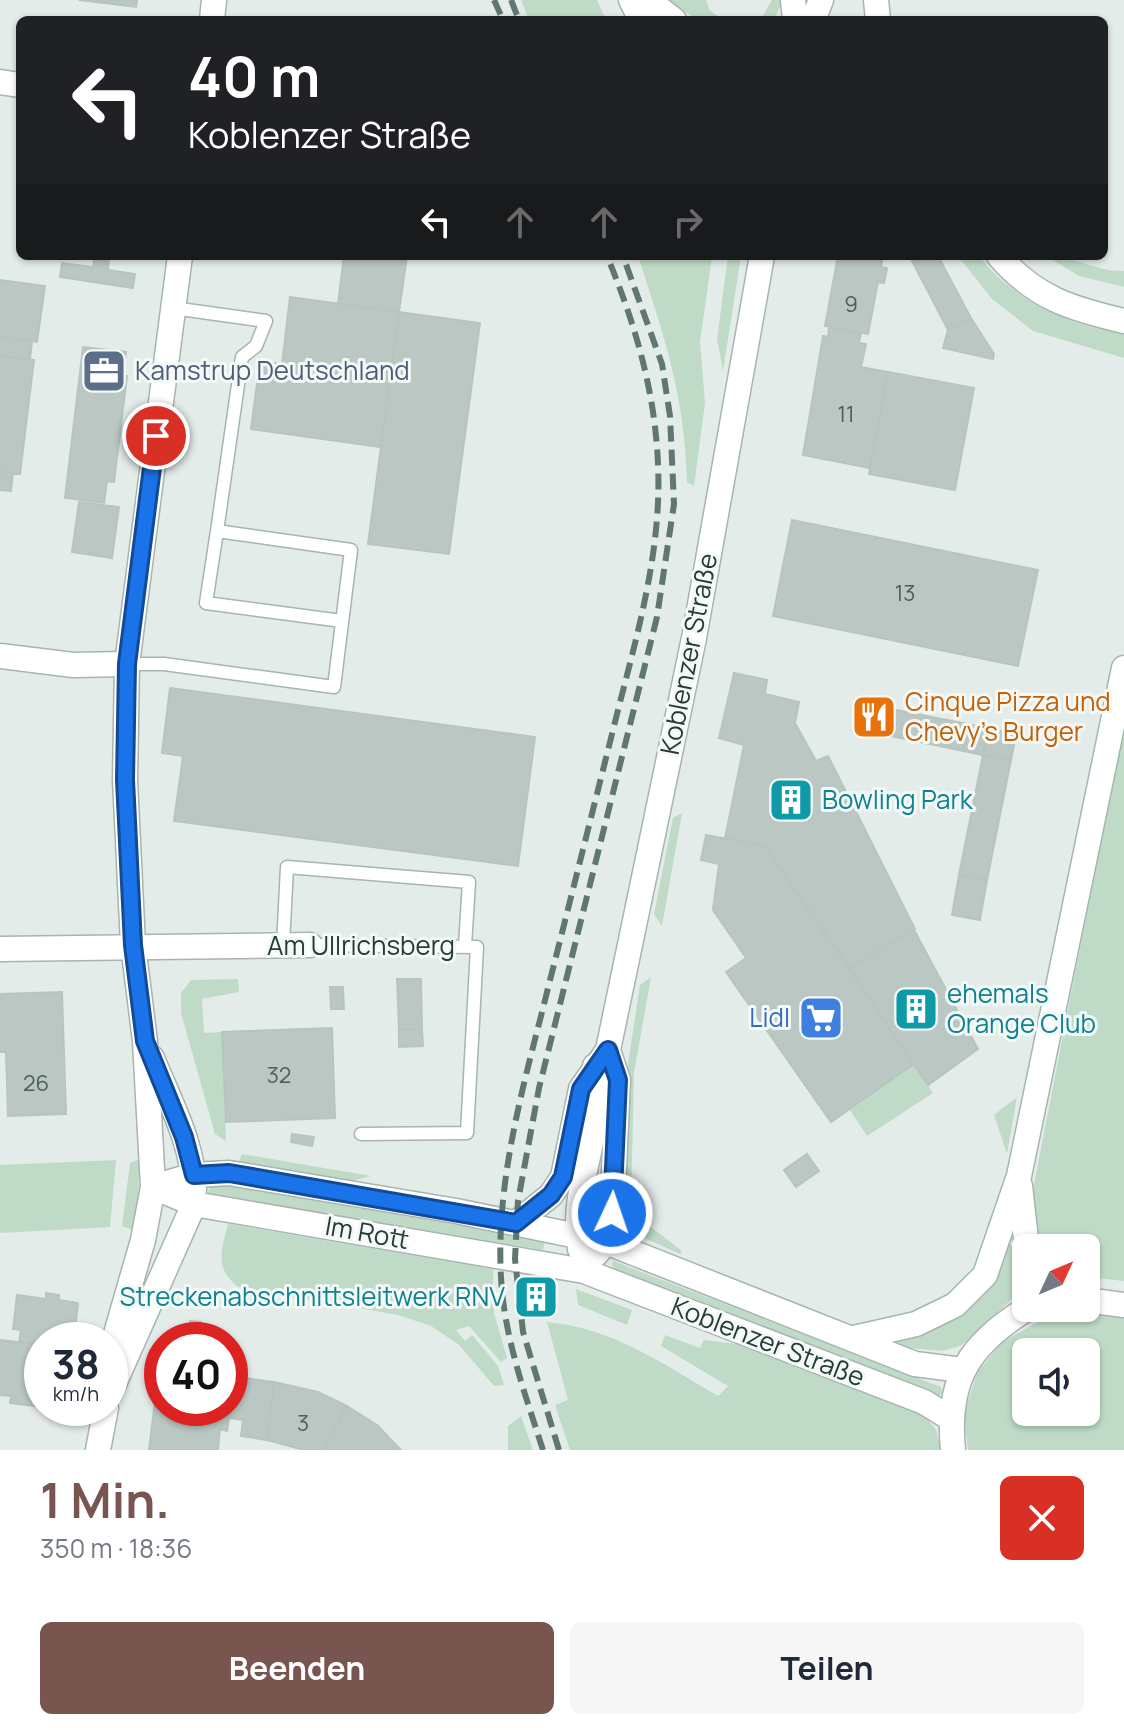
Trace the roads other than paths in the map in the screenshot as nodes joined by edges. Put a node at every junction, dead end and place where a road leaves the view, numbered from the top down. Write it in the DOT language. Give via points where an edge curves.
graph roads {
  1 [pos="648,0"];
  2 [pos="669,16"];
  3 [pos="179,260"];
  4 [pos="761,260"];
  5 [pos="1002,260"];
  6 [pos="173,308"];
  7 [pos="1124,321"];
  8 [pos="217,531"];
  9 [pos="342,621"];
  10 [pos="0,656"];
  11 [pos="127,664"];
  12 [pos="1124,668"];
  13 [pos="133,945"];
  14 [pos="283,945"];
  15 [pos="310,945"];
  16 [pos="465,946"];
  17 [pos="0,949"];
  18 [pos="145,1041"];
  19 [pos="602,1058"];
  20 [pos="361,1134"];
  21 [pos="194,1175"];
  22 [pos="1019,1176"];
  23 [pos="153,1187"];
  24 [pos="194,1204"];
  25 [pos="516,1223"];
  26 [pos="1025,1234"];
  27 [pos="578,1235"];
  28 [pos="606,1242"];
  29 [pos="584,1271"];
  30 [pos="1100,1302"];
  31 [pos="1124,1305"];
  32 [pos="1012,1318"];
  33 [pos="119,1322"];
  34 [pos="854,1338"];
  35 [pos="128,1350"];
  36 [pos="962,1370"];
  37 [pos="950,1418"];
  38 [pos="103,1426"];
  39 [pos="98,1450"];
  40 [pos="953,1450"];
  1 -- 2 [label="street"];
  3 -- 6 [label="street"];
  4 -- 19 [label="street, Koblenzer Straße" via="694,638"];
  5 -- 7 [label="street" via="1016,276 1066,307"];
  6 -- 8 [label="lane" via="266,321 256,346 242,357"];
  6 -- 11 [label="street"];
  8 -- 9 [label="lane" via="351,550"];
  8 -- 9 [label="lane" via="206,603"];
  9 -- 11 [label="lane" via="334,687 164,664"];
  10 -- 11 [label="street" via="73,665"];
  11 -- 13 [label="street" via="125,780"];
  12 -- 22 [label="street"];
  13 -- 14 [label="street, Am Ullrichsberg"];
  13 -- 17 [label="street, Am Ullrichsberg"];
  13 -- 18 [label="street"];
  14 -- 15 [label="street, Am Ullrichsberg"];
  14 -- 16 [label="lane" via="287,867 469,882"];
  15 -- 16 [label="lane, Am Ullrichsberg"];
  16 -- 20 [label="lane, Am Ullrichsberg" via="477,947 467,1133"];
  18 -- 21 [label="street"];
  18 -- 23 [label="street"];
  19 -- 25 [label="street, Koblenzer Straße" via="581,1089 563,1177 551,1195"];
  19 -- 27 [label="street, Koblenzer Straße"];
  19 -- 28 [label="street, Koblenzer Straße" via="618,1080"];
  21 -- 23 [label="street, Im Rott"];
  21 -- 24 [label="street"];
  21 -- 25 [label="street, Im Rott" via="229,1173"];
  22 -- 26 [label="street"];
  22 -- 34 [label="street" via="985,1275 955,1305 916,1324"];
  23 -- 24 [label="street, Im Rott"];
  23 -- 33 [label="street"];
  24 -- 29 [label="street, Im Rott"];
  24 -- 35 [label="street"];
  25 -- 27 [label="street, Im Rott"];
  27 -- 28 [label="street, Koblenzer Straße"];
  27 -- 29 [label="street, Koblenzer Straße"];
  28 -- 29 [label="street, Koblenzer Straße"];
  28 -- 34 [label="street, Koblenzer Straße"];
  29 -- 37 [label="street, Koblenzer Straße" via="924,1402"];
  30 -- 31 [label="street"];
  32 -- 36 [label="street"];
  34 -- 36 [label="street, Koblenzer Straße" via="915,1364"];
  36 -- 37 [label="street"];
  37 -- 40 [label="street"];
  38 -- 39 [label="street"];
}
